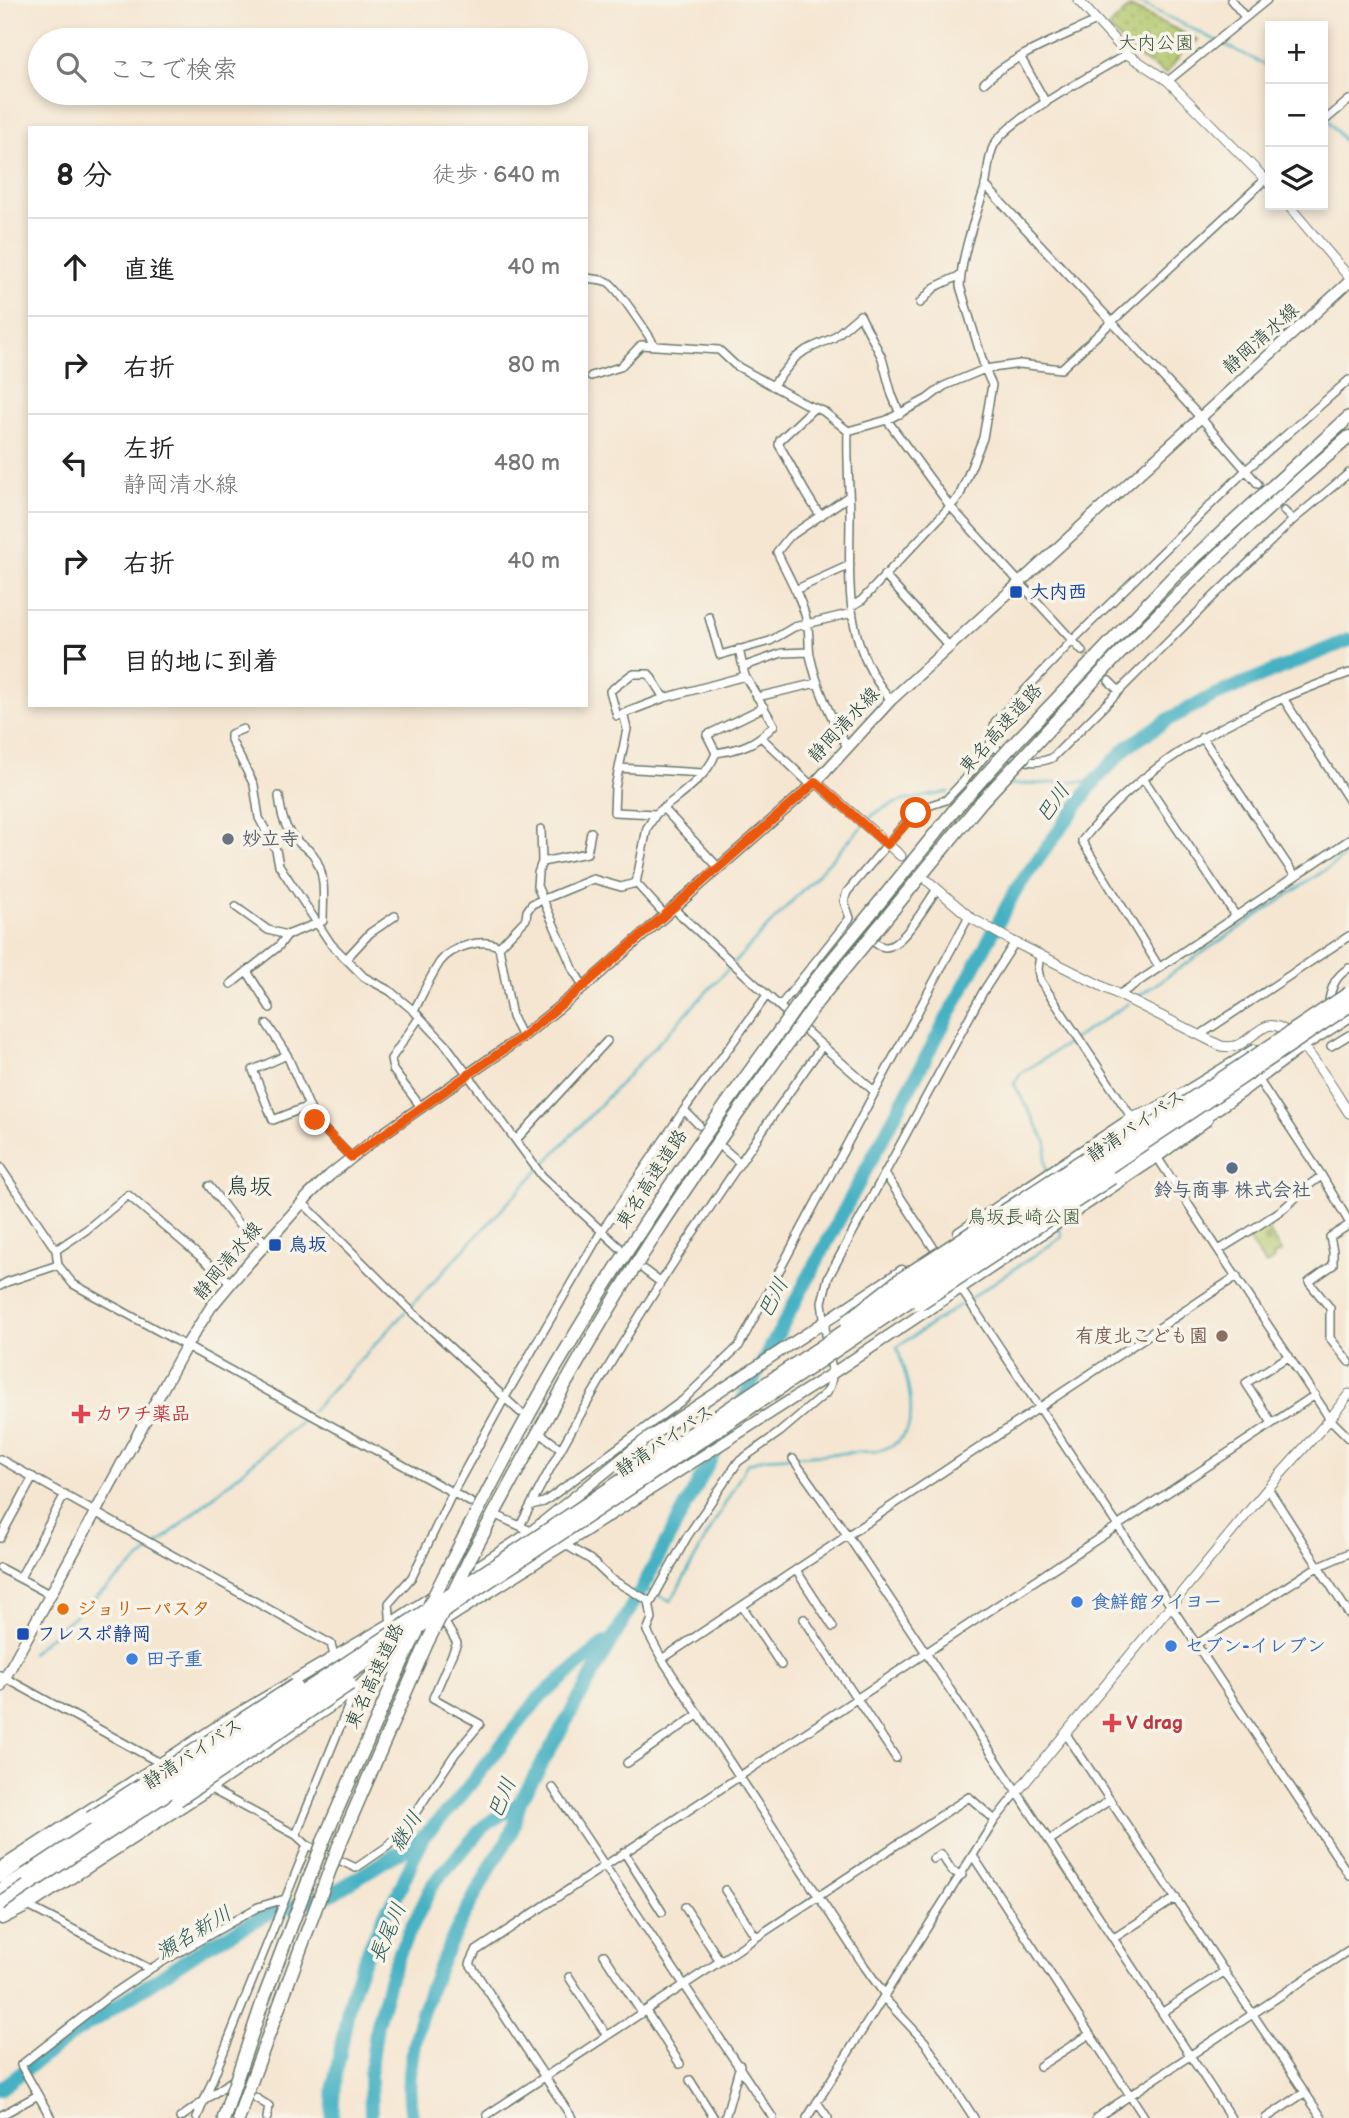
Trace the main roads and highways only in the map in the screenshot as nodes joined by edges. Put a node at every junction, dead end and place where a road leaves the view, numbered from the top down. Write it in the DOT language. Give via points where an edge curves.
graph roads {
  1 [pos="1349,279"];
  2 [pos="1349,417"];
  3 [pos="1349,437"];
  4 [pos="1349,986"];
  5 [pos="1349,993"];
  6 [pos="1349,1006"];
  7 [pos="1349,1017"];
  8 [pos="1242,1091"];
  9 [pos="1159,1108"];
  10 [pos="793,1366"];
  11 [pos="791,1380"];
  12 [pos="448,1602"];
  13 [pos="400,1656"];
  14 [pos="2,1680"];
  15 [pos="0,1868"];
  16 [pos="0,1876"];
  17 [pos="0,1890"];
  18 [pos="0,1904"];
  19 [pos="0,1915"];
  20 [pos="0,1921"];
  21 [pos="224,2118"];
  22 [pos="239,2118"];
  1 -- 14 [label="main road, 静岡清水線" via="891,700 814,784 522,1037 351,1157 302,1202 230,1283 186,1346"];
  2 -- 13 [label="highway, 東名高速道路, bridge" via="1175,575 951,804 814,982 704,1135 581,1326"];
  3 -- 22 [label="highway, 東名高速道路, bridge" via="1186,587 982,801 817,1002 649,1245 551,1409 426,1645 338,1848"];
  4 -- 9 [label="main road" via="1288,1031"];
  5 -- 10 [label="highway, 静清バイパス, bridge"];
  6 -- 11 [label="highway, 静清バイパス, bridge"];
  7 -- 8 [label="main road"];
  8 -- 11 [label="highway, bridge" via="857,1344"];
  8 -- 13 [label="main road" via="1157,1157 961,1289 443,1621"];
  9 -- 10 [label="highway, bridge" via="900,1280"];
  9 -- 15 [label="main road" via="1132,1118 645,1440 390,1623 159,1763"];
  10 -- 12 [label="highway, 静清バイパス, bridge"];
  11 -- 12 [label="highway, 静清バイパス, bridge"];
  12 -- 16 [label="highway, bridge" via="326,1665"];
  12 -- 17 [label="highway, 静清バイパス, bridge"];
  12 -- 18 [label="highway, 静清バイパス, bridge"];
  12 -- 19 [label="highway, bridge" via="386,1658 295,1723"];
  13 -- 20 [label="main road" via="209,1789"];
  13 -- 21 [label="highway, 東名高速道路, bridge" via="323,1842"];
}
